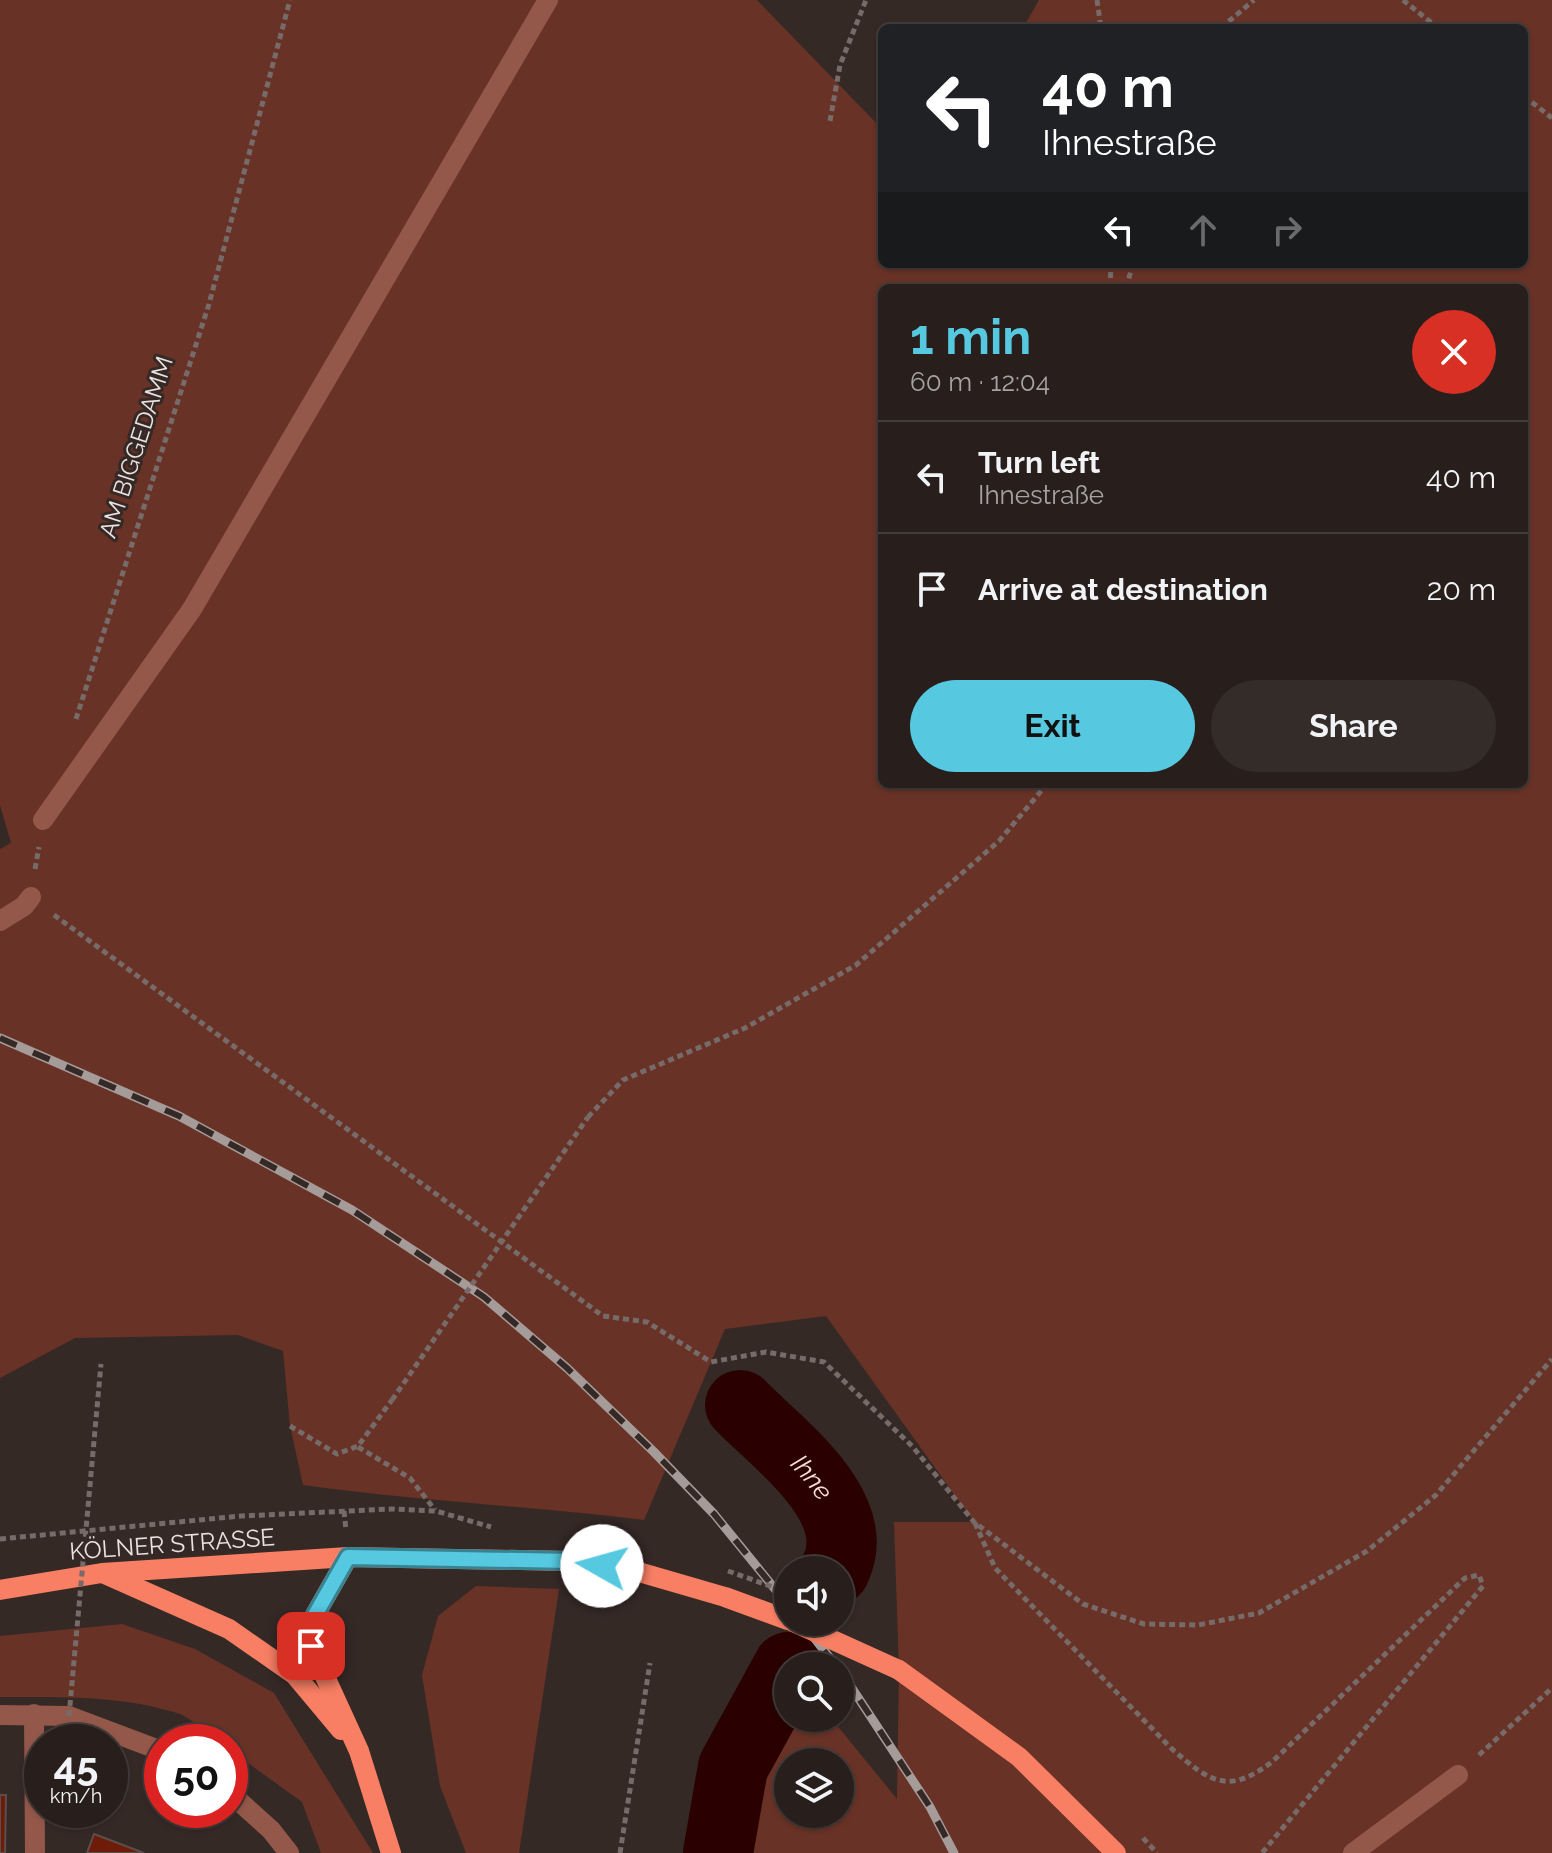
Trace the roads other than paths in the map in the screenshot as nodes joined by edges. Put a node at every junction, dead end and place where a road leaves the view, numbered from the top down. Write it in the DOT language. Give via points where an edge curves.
graph roads {
  1 [pos="548,0"];
  2 [pos="43,820"];
  3 [pos="28,902"];
  4 [pos="0,921"];
  5 [pos="348,1557"];
  6 [pos="102,1573"];
  7 [pos="0,1590"];
  8 [pos="774,1615"];
  9 [pos="823,1636"];
  10 [pos="34,1714"];
  11 [pos="0,1715"];
  12 [pos="144,1744"];
  13 [pos="359,1751"];
  14 [pos="1458,1775"];
  15 [pos="248,1809"];
  16 [pos="35,1853"];
  17 [pos="289,1853"];
  18 [pos="391,1853"];
  19 [pos="1116,1853"];
  20 [pos="1353,1853"];
  1 -- 2 [label="street" via="192,609"];
  3 -- 4 [label="street"];
  5 -- 6 [label="main road, KÖLNER STRASSE"];
  5 -- 8 [label="main road, KÖLNER STRASSE" via="571,1561 632,1570"];
  5 -- 13 [label="main road" via="315,1615 311,1646"];
  6 -- 7 [label="main road, KÖLNER STRASSE"];
  6 -- 13 [label="main road" via="240,1637 295,1675"];
  9 -- 19 [label="main road, KÖLNER STRASSE, bridge" via="899,1670 1019,1757"];
  10 -- 11 [label="street"];
  10 -- 12 [label="street" via="69,1716"];
  10 -- 16 [label="street"];
  13 -- 18 [label="main road"];
  14 -- 20 [label="street"];
  15 -- 17 [label="street"];
}
